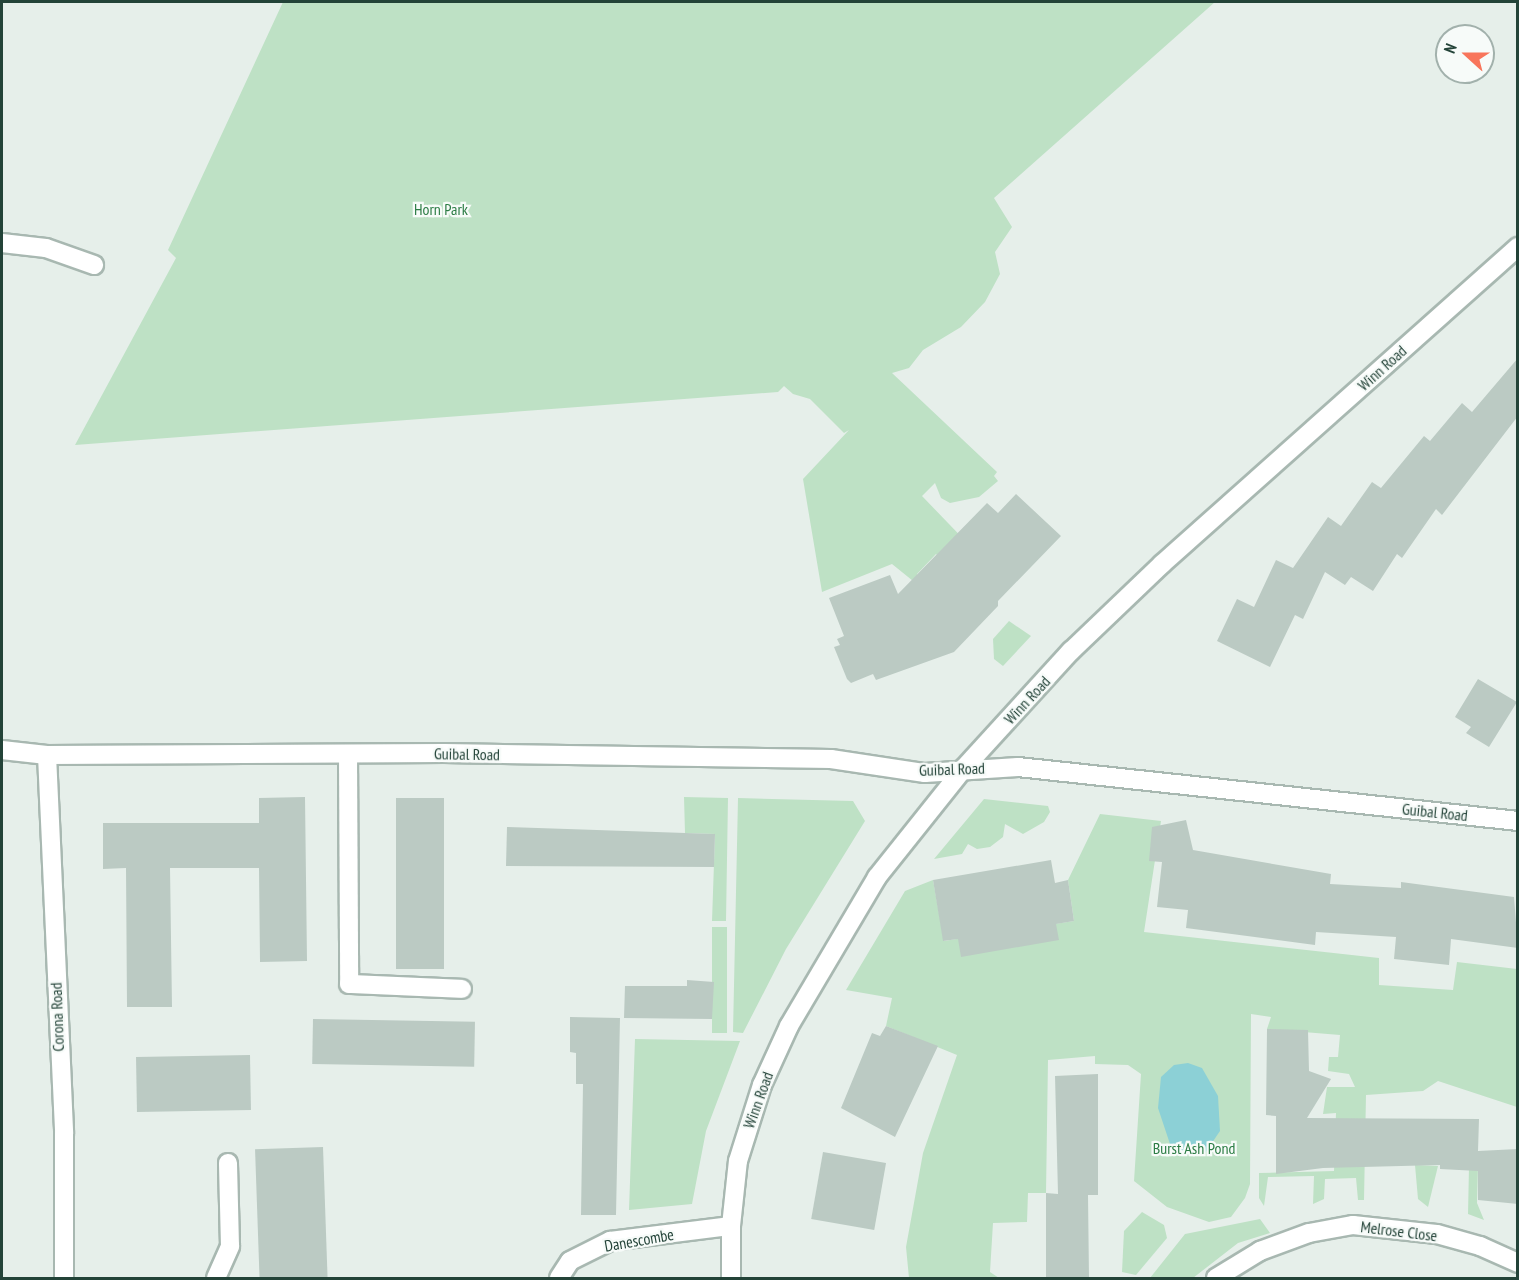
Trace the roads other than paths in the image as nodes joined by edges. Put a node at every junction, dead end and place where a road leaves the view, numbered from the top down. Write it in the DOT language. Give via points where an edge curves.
graph roads {
  1 [pos="2,243"];
  2 [pos="1518,247"];
  3 [pos="94,265"];
  4 [pos="2,750"];
  5 [pos="47,755"];
  6 [pos="348,755"];
  7 [pos="964,768"];
  8 [pos="1518,821"];
  9 [pos="462,989"];
  10 [pos="228,1163"];
  11 [pos="731,1226"];
  12 [pos="1518,1263"];
  13 [pos="64,1278"];
  14 [pos="216,1278"];
  15 [pos="559,1278"];
  16 [pos="731,1278"];
  17 [pos="1216,1278"];
  1 -- 3 [label="street" via="46,248"];
  2 -- 7 [label="street, Winn Road" via="1162,564 1071,651"];
  4 -- 5 [label="street, Guibal Road"];
  5 -- 6 [label="street, Guibal Road"];
  5 -- 13 [label="street, Corona Road" via="64,1134"];
  6 -- 7 [label="street, Guibal Road" via="831,759 925,773"];
  6 -- 9 [label="street" via="349,984"];
  7 -- 8 [label="street, Guibal Road" via="1079,772"];
  7 -- 11 [label="street, Winn Road" via="877,877 782,1039 762,1085 738,1161"];
  10 -- 14 [label="street" via="230,1246"];
  11 -- 15 [label="street, Danescombe" via="610,1241 570,1261"];
  11 -- 16 [label="street, Winn Road"];
  12 -- 17 [label="street, Melrose Close" via="1480,1246 1437,1234 1353,1226 1309,1233 1278,1244 1229,1267"];
}
